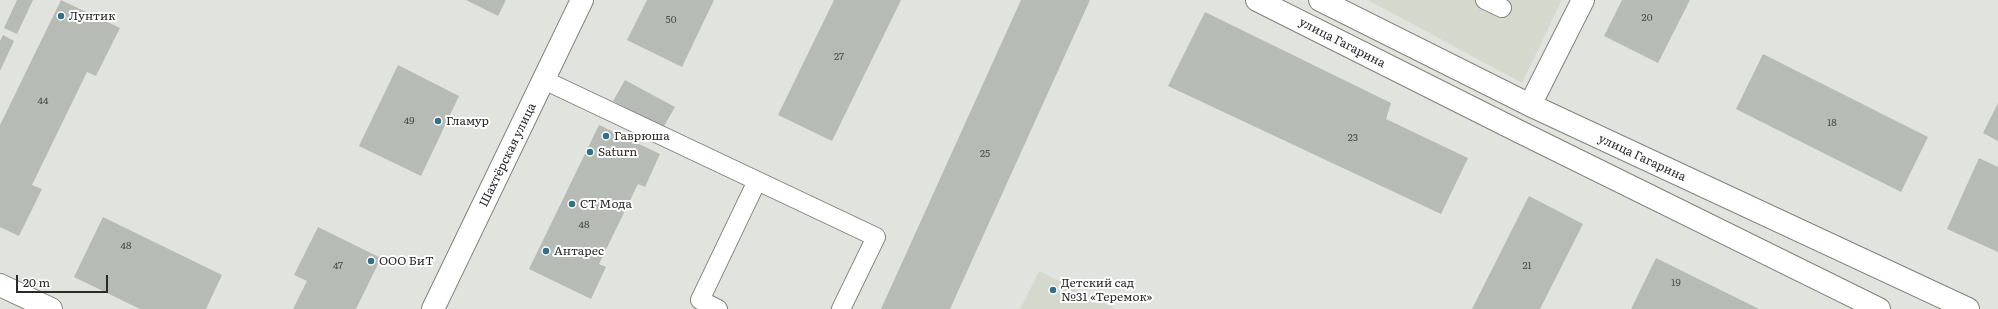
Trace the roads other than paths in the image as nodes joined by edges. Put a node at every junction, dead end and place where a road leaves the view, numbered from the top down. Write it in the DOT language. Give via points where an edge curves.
graph roads {
  1 [pos="582,0"];
  2 [pos="1257,0"];
  3 [pos="1320,0"];
  4 [pos="1485,0"];
  5 [pos="1583,0"];
  6 [pos="1502,8"];
  7 [pos="544,80"];
  8 [pos="1530,105"];
  9 [pos="757,181"];
  10 [pos="0,284"];
  11 [pos="51,309"];
  12 [pos="433,309"];
  13 [pos="718,309"];
  14 [pos="841,309"];
  15 [pos="1879,309"];
  16 [pos="1968,309"];
  1 -- 7 [label="street, Шахтёрская улица"];
  2 -- 15 [label="street, улица Гагарина"];
  3 -- 8 [label="street, улица Гагарина"];
  4 -- 6 [label="lane"];
  5 -- 8 [label="street"];
  7 -- 9 [label="lane"];
  7 -- 12 [label="street, Шахтёрская улица"];
  8 -- 16 [label="street, улица Гагарина"];
  9 -- 13 [label="lane" via="700,300"];
  9 -- 14 [label="lane" via="876,237"];
  10 -- 11 [label="street"];
}
